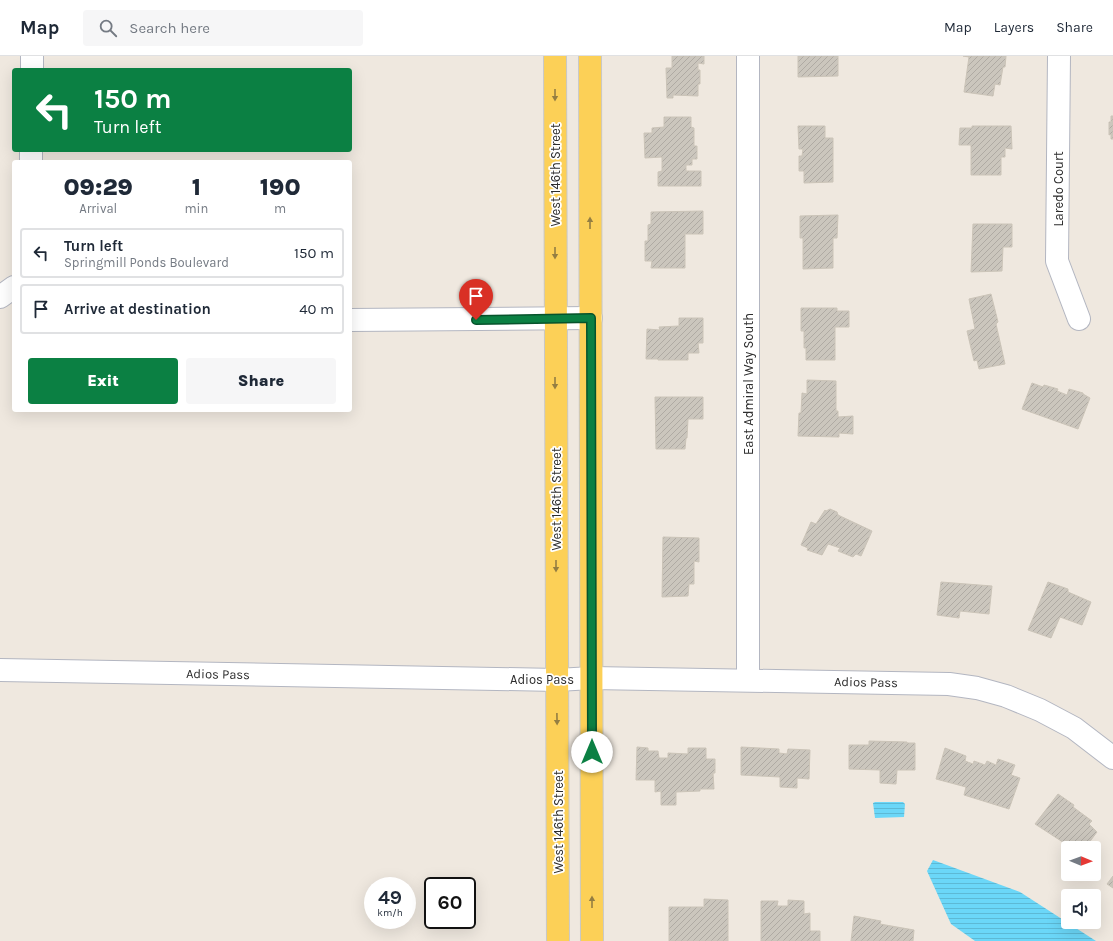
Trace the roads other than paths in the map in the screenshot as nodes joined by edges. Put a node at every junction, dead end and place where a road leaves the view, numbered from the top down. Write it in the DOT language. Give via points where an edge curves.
graph roads {
  1 [pos="32,56"];
  2 [pos="555,56"];
  3 [pos="590,56"];
  4 [pos="748,56"];
  5 [pos="1059,56"];
  6 [pos="32,68"];
  7 [pos="12,288"];
  8 [pos="0,297"];
  9 [pos="591,318"];
  10 [pos="555,319"];
  11 [pos="1078,319"];
  12 [pos="352,320"];
  13 [pos="0,670"];
  14 [pos="592,678"];
  15 [pos="557,680"];
  16 [pos="748,680"];
  17 [pos="1113,758"];
  18 [pos="558,941"];
  19 [pos="592,941"];
  1 -- 6 [label="street"];
  2 -- 10 [label="main road, West 146th Street, one-way"];
  9 -- 3 [label="main road, one-way"];
  4 -- 16 [label="street, East Admiral Way South"];
  5 -- 11 [label="street, Laredo Court" via="1057,261"];
  7 -- 8 [label="street"];
  9 -- 10 [label="street"];
  9 -- 14 [label="main road"];
  10 -- 12 [label="street"];
  10 -- 15 [label="main road, West 146th Street, one-way"];
  13 -- 15 [label="street, Adios Pass"];
  14 -- 15 [label="street, Adios Pass"];
  14 -- 16 [label="street, Adios Pass"];
  19 -- 14 [label="main road, one-way"];
  15 -- 18 [label="main road, West 146th Street, one-way"];
  16 -- 17 [label="street, Adios Pass" via="949,684 977,688 1006,696 1040,710 1074,728"];
}
